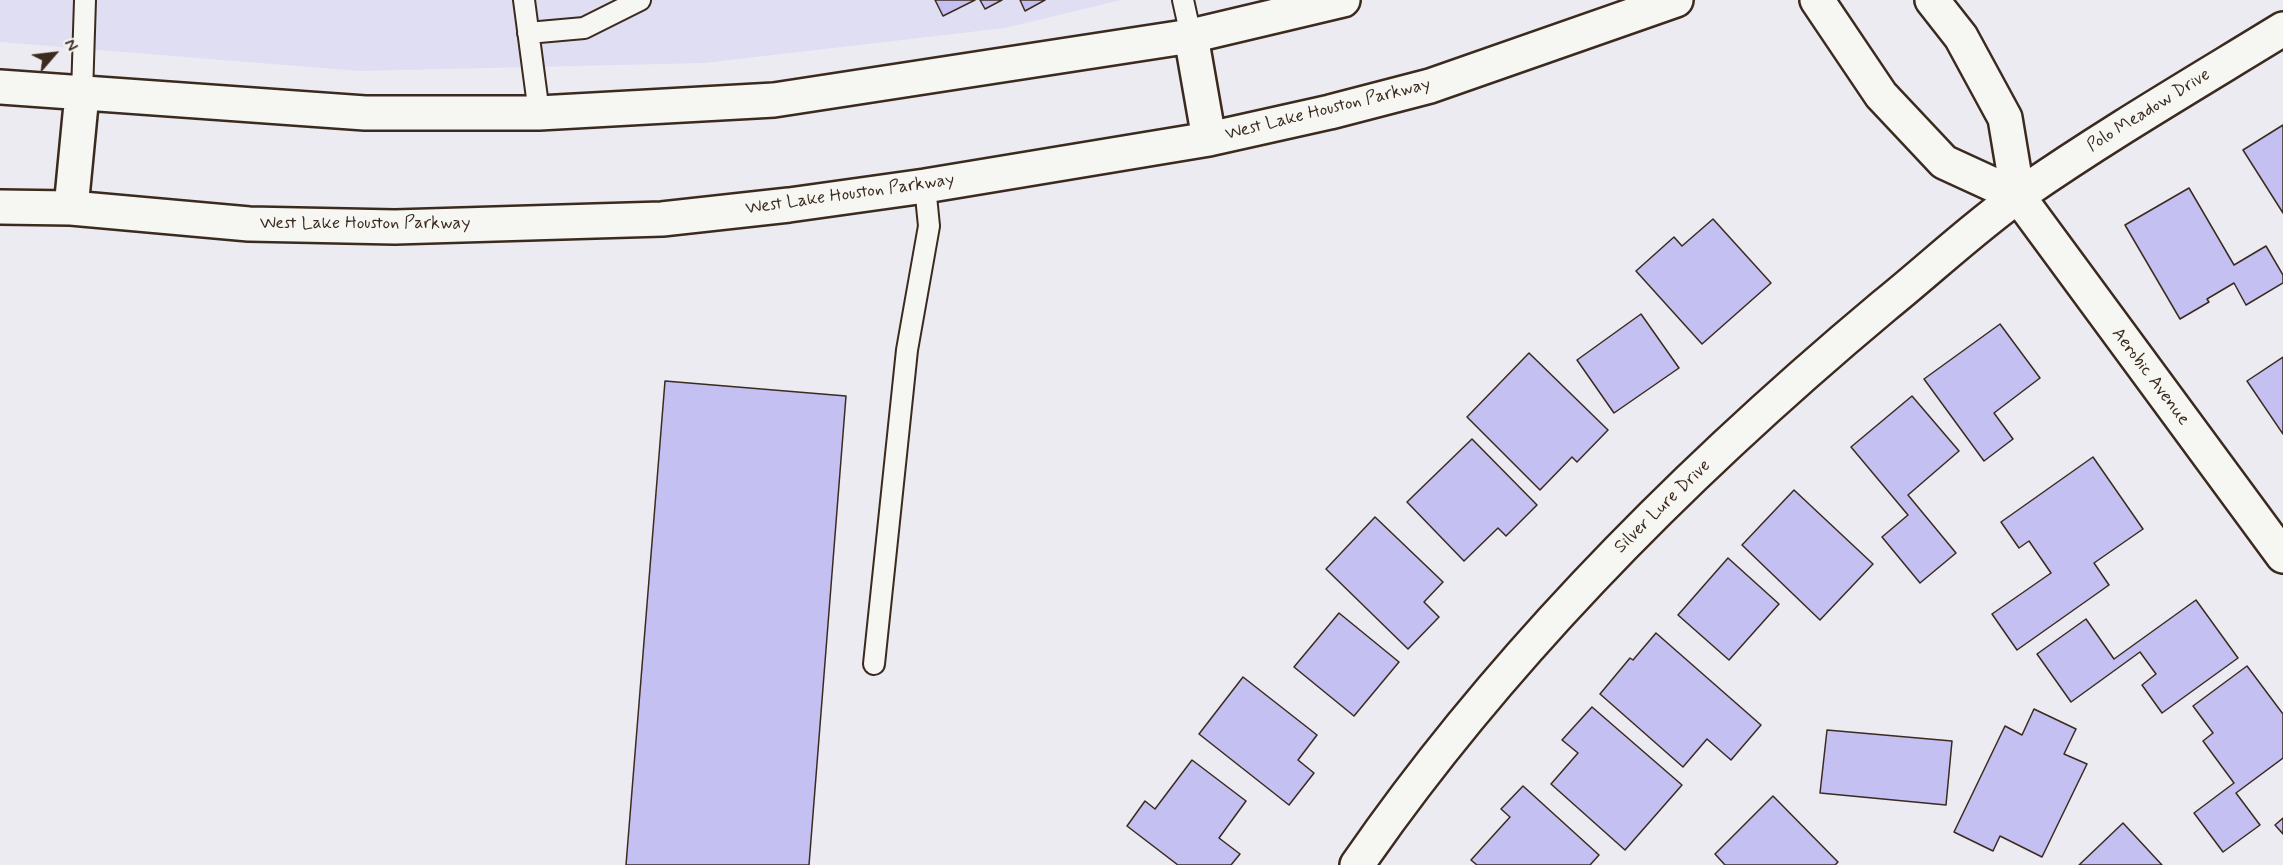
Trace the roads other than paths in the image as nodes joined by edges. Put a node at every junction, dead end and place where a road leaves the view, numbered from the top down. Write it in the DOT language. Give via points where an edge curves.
graph roads {
  1 [pos="85,0"];
  2 [pos="524,0"];
  3 [pos="640,0"];
  4 [pos="1183,0"];
  5 [pos="1343,0"];
  6 [pos="1676,0"];
  7 [pos="1817,0"];
  8 [pos="1932,0"];
  9 [pos="2283,29"];
  10 [pos="528,33"];
  11 [pos="1191,36"];
  12 [pos="0,87"];
  13 [pos="82,94"];
  14 [pos="539,113"];
  15 [pos="1209,139"];
  16 [pos="925,186"];
  17 [pos="2018,196"];
  18 [pos="0,207"];
  19 [pos="71,208"];
  20 [pos="2283,556"];
  21 [pos="874,664"];
  22 [pos="1357,865"];
  1 -- 13 [label="lane"];
  2 -- 10 [label="lane"];
  3 -- 10 [label="lane" via="584,28"];
  4 -- 11 [label="lane"];
  5 -- 11 [label="main road"];
  6 -- 15 [label="main road, West Lake Houston Parkway" via="1430,86"];
  7 -- 17 [label="main road, Aerobic Avenue" via="1881,95 1944,162"];
  8 -- 17 [label="main road, Aerobic Avenue" via="1961,37 2005,118"];
  9 -- 17 [label="main road, Polo Meadow Drive" via="2099,141"];
  10 -- 14 [label="lane"];
  11 -- 14 [label="main road" via="774,100"];
  11 -- 15 [label="main road"];
  12 -- 13 [label="main road"];
  13 -- 14 [label="main road" via="365,113"];
  13 -- 19 [label="main road"];
  15 -- 16 [label="main road, West Lake Houston Parkway"];
  16 -- 19 [label="main road, West Lake Houston Parkway" via="662,219 395,227 249,224"];
  16 -- 21 [label="lane" via="929,226 907,350"];
  17 -- 20 [label="main road, Aerobic Avenue"];
  17 -- 22 [label="main road, Silver Lure Drive" via="1817,362 1608,561 1488,695"];
  18 -- 19 [label="main road, West Lake Houston Parkway"];
}
